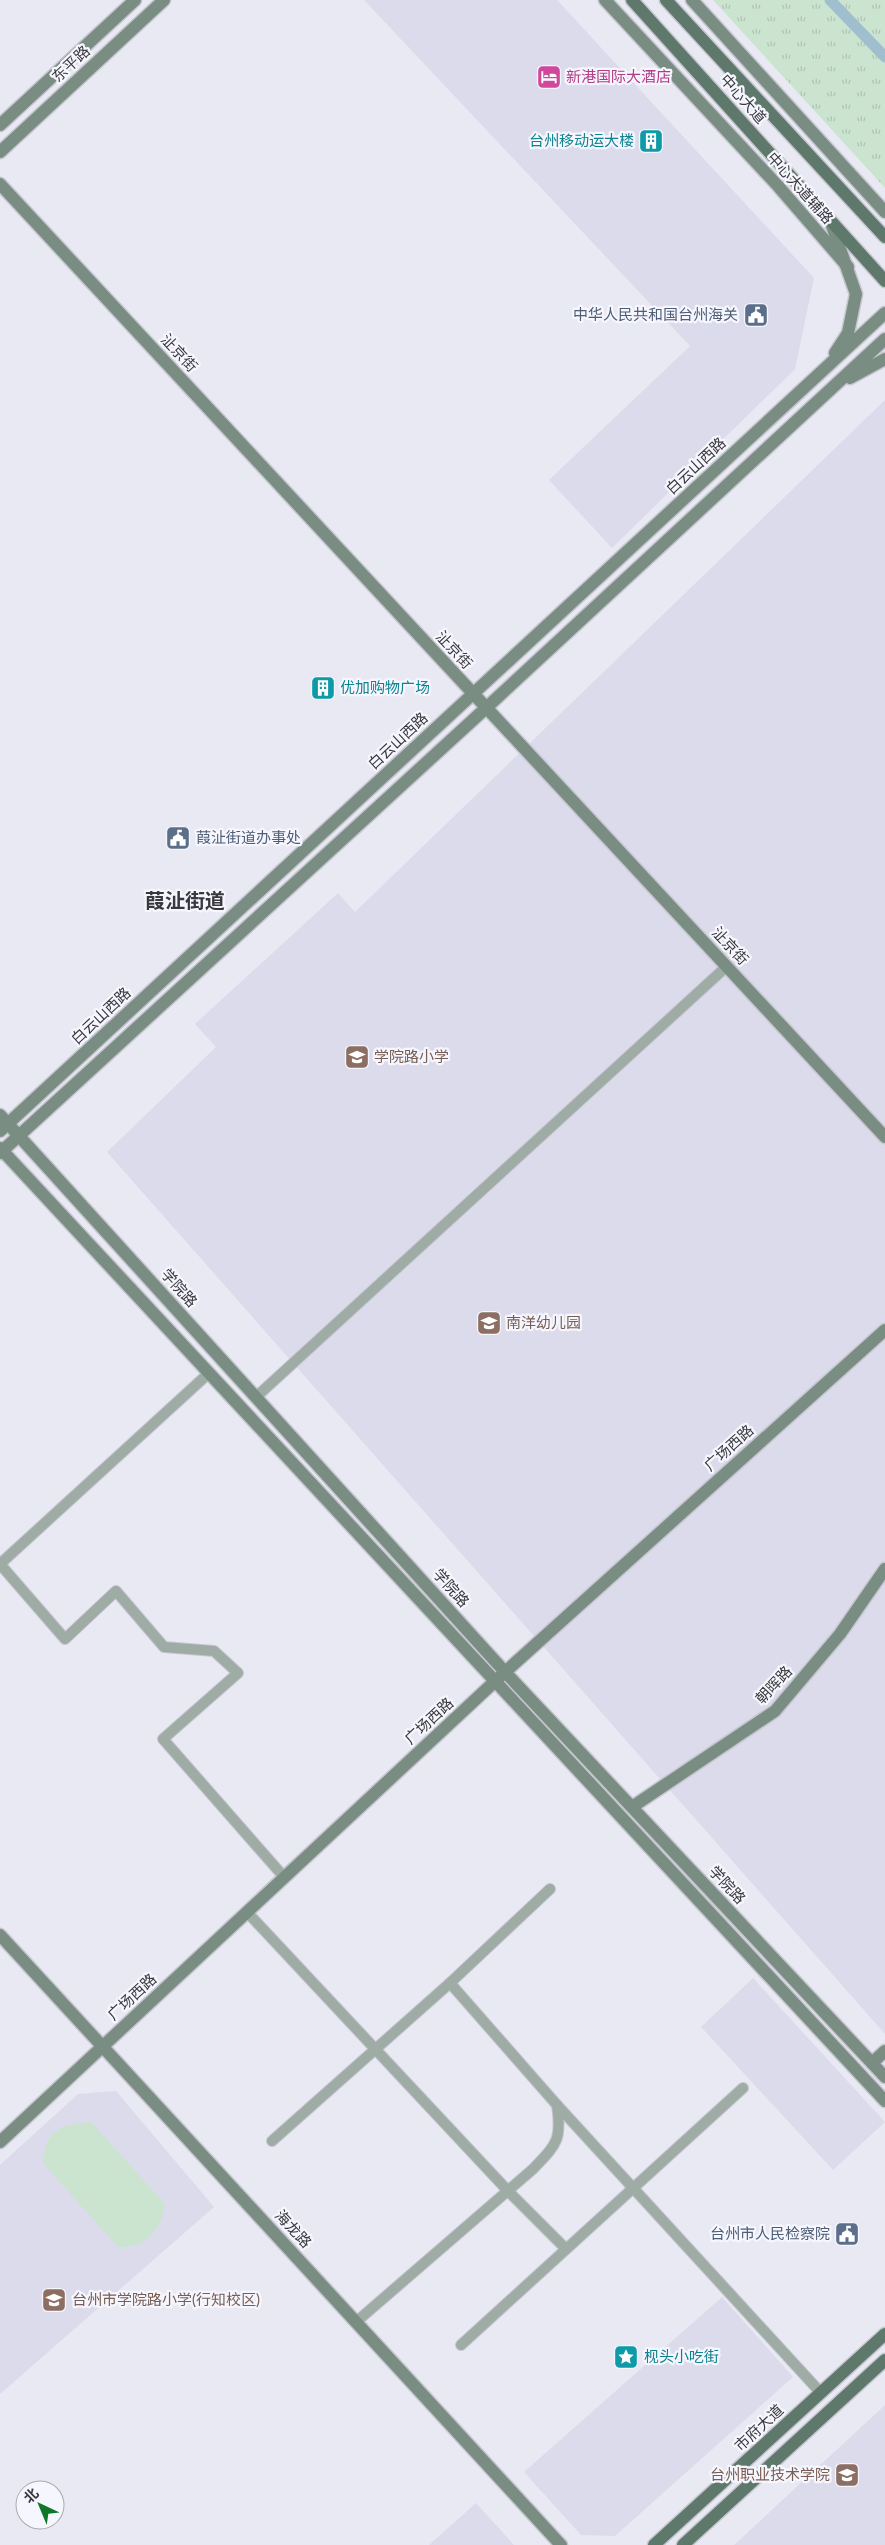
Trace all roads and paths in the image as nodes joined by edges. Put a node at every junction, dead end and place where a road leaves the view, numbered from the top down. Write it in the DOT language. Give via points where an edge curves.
graph roads {
  1 [pos="135,0"];
  2 [pos="164,0"];
  3 [pos="605,0"];
  4 [pos="632,0"];
  5 [pos="666,0"];
  6 [pos="692,0"];
  7 [pos="0,125"];
  8 [pos="0,152"];
  9 [pos="0,184"];
  10 [pos="860,209"];
  11 [pos="885,212"];
  12 [pos="830,220"];
  13 [pos="885,220"];
  14 [pos="885,237"];
  15 [pos="848,267"];
  16 [pos="885,281"];
  17 [pos="885,313"];
  18 [pos="885,338"];
  19 [pos="885,359"];
  20 [pos="821,372"];
  21 [pos="827,392"];
  22 [pos="473,694"];
  23 [pos="486,708"];
  24 [pos="726,967"];
  25 [pos="3,1123"];
  26 [pos="19,1136"];
  27 [pos="885,1137"];
  28 [pos="1,1150"];
  29 [pos="883,1335"];
  30 [pos="208,1373"];
  31 [pos="256,1397"];
  32 [pos="0,1564"];
  33 [pos="885,1568"];
  34 [pos="505,1672"];
  35 [pos="494,1682"];
  36 [pos="632,1807"];
  37 [pos="284,1877"];
  38 [pos="550,1889"];
  39 [pos="247,1912"];
  40 [pos="0,1935"];
  41 [pos="450,1983"];
  42 [pos="103,2046"];
  43 [pos="374,2049"];
  44 [pos="885,2051"];
  45 [pos="872,2063"];
  46 [pos="885,2077"];
  47 [pos="743,2088"];
  48 [pos="885,2101"];
  49 [pos="557,2105"];
  50 [pos="272,2141"];
  51 [pos="0,2142"];
  52 [pos="633,2188"];
  53 [pos="508,2191"];
  54 [pos="566,2249"];
  55 [pos="356,2322"];
  56 [pos="885,2334"];
  57 [pos="460,2345"];
  58 [pos="885,2360"];
  59 [pos="821,2393"];
  60 [pos="561,2545"];
  61 [pos="654,2545"];
  62 [pos="683,2545"];
  1 -- 7 [label="main road, 东平路"];
  2 -- 8 [label="main road, 东平路"];
  3 -- 15 [label="main road, 中心大道辅路" via="778,186"];
  4 -- 12 [label="main road, 中心大道"];
  5 -- 10 [label="main road, 中心大道"];
  6 -- 11 [label="main road"];
  9 -- 22 [label="main road, 沚京街"];
  10 -- 13 [label="main road, 中心大道"];
  10 -- 14 [label="main road, 中心大道"];
  12 -- 15 [label="main road, 中心大道"];
  12 -- 16 [label="main road, 中心大道"];
  15 -- 20 [label="main road, 中心大道" via="856,294 848,333"];
  17 -- 20 [label="main road, 白云山西路"];
  18 -- 21 [label="main road"];
  19 -- 21 [label="main road"];
  20 -- 22 [label="main road, 白云山西路"];
  21 -- 23 [label="main road"];
  22 -- 23 [label="main road, 沚京街"];
  22 -- 25 [label="main road, 白云山西路"];
  23 -- 24 [label="main road, 沚京街"];
  23 -- 26 [label="main road"];
  24 -- 27 [label="main road, 沚京街"];
  24 -- 31 [label="street"];
  25 -- 26 [label="main road, 学院路"];
  26 -- 28 [label="main road"];
  26 -- 31 [label="main road, 学院路"];
  28 -- 30 [label="main road"];
  29 -- 34 [label="main road, 广场西路"];
  30 -- 32 [label="street"];
  30 -- 35 [label="main road"];
  31 -- 34 [label="main road, 学院路"];
  32 -- 37 [label="street" via="65,1639 116,1592 164,1647 214,1651 238,1672 163,1739"];
  33 -- 36 [label="main road, 朝晖路" via="840,1634 775,1711"];
  34 -- 35 [label="main road, 广场西路"];
  34 -- 36 [label="main road, 学院路"];
  35 -- 37 [label="main road, 广场西路"];
  35 -- 48 [label="main road"];
  36 -- 45 [label="main road, 学院路"];
  37 -- 39 [label="main road, 广场西路"];
  38 -- 41 [label="street"];
  39 -- 42 [label="main road, 广场西路"];
  39 -- 43 [label="street"];
  40 -- 42 [label="main road, 海龙路"];
  41 -- 43 [label="street"];
  41 -- 49 [label="street"];
  42 -- 51 [label="main road, 广场西路"];
  42 -- 55 [label="main road, 海龙路"];
  43 -- 50 [label="street"];
  43 -- 53 [label="street"];
  44 -- 45 [label="main road"];
  45 -- 46 [label="main road, 学院路"];
  47 -- 52 [label="street"];
  49 -- 52 [label="street"];
  49 -- 53 [label="street" via="560,2125 556,2145"];
  52 -- 54 [label="street"];
  52 -- 59 [label="street"];
  53 -- 54 [label="street"];
  53 -- 55 [label="street"];
  54 -- 57 [label="street"];
  55 -- 60 [label="main road, 海龙路"];
  56 -- 59 [label="main road, 市府大道"];
  58 -- 62 [label="main road"];
  59 -- 61 [label="main road, 市府大道"];
}
